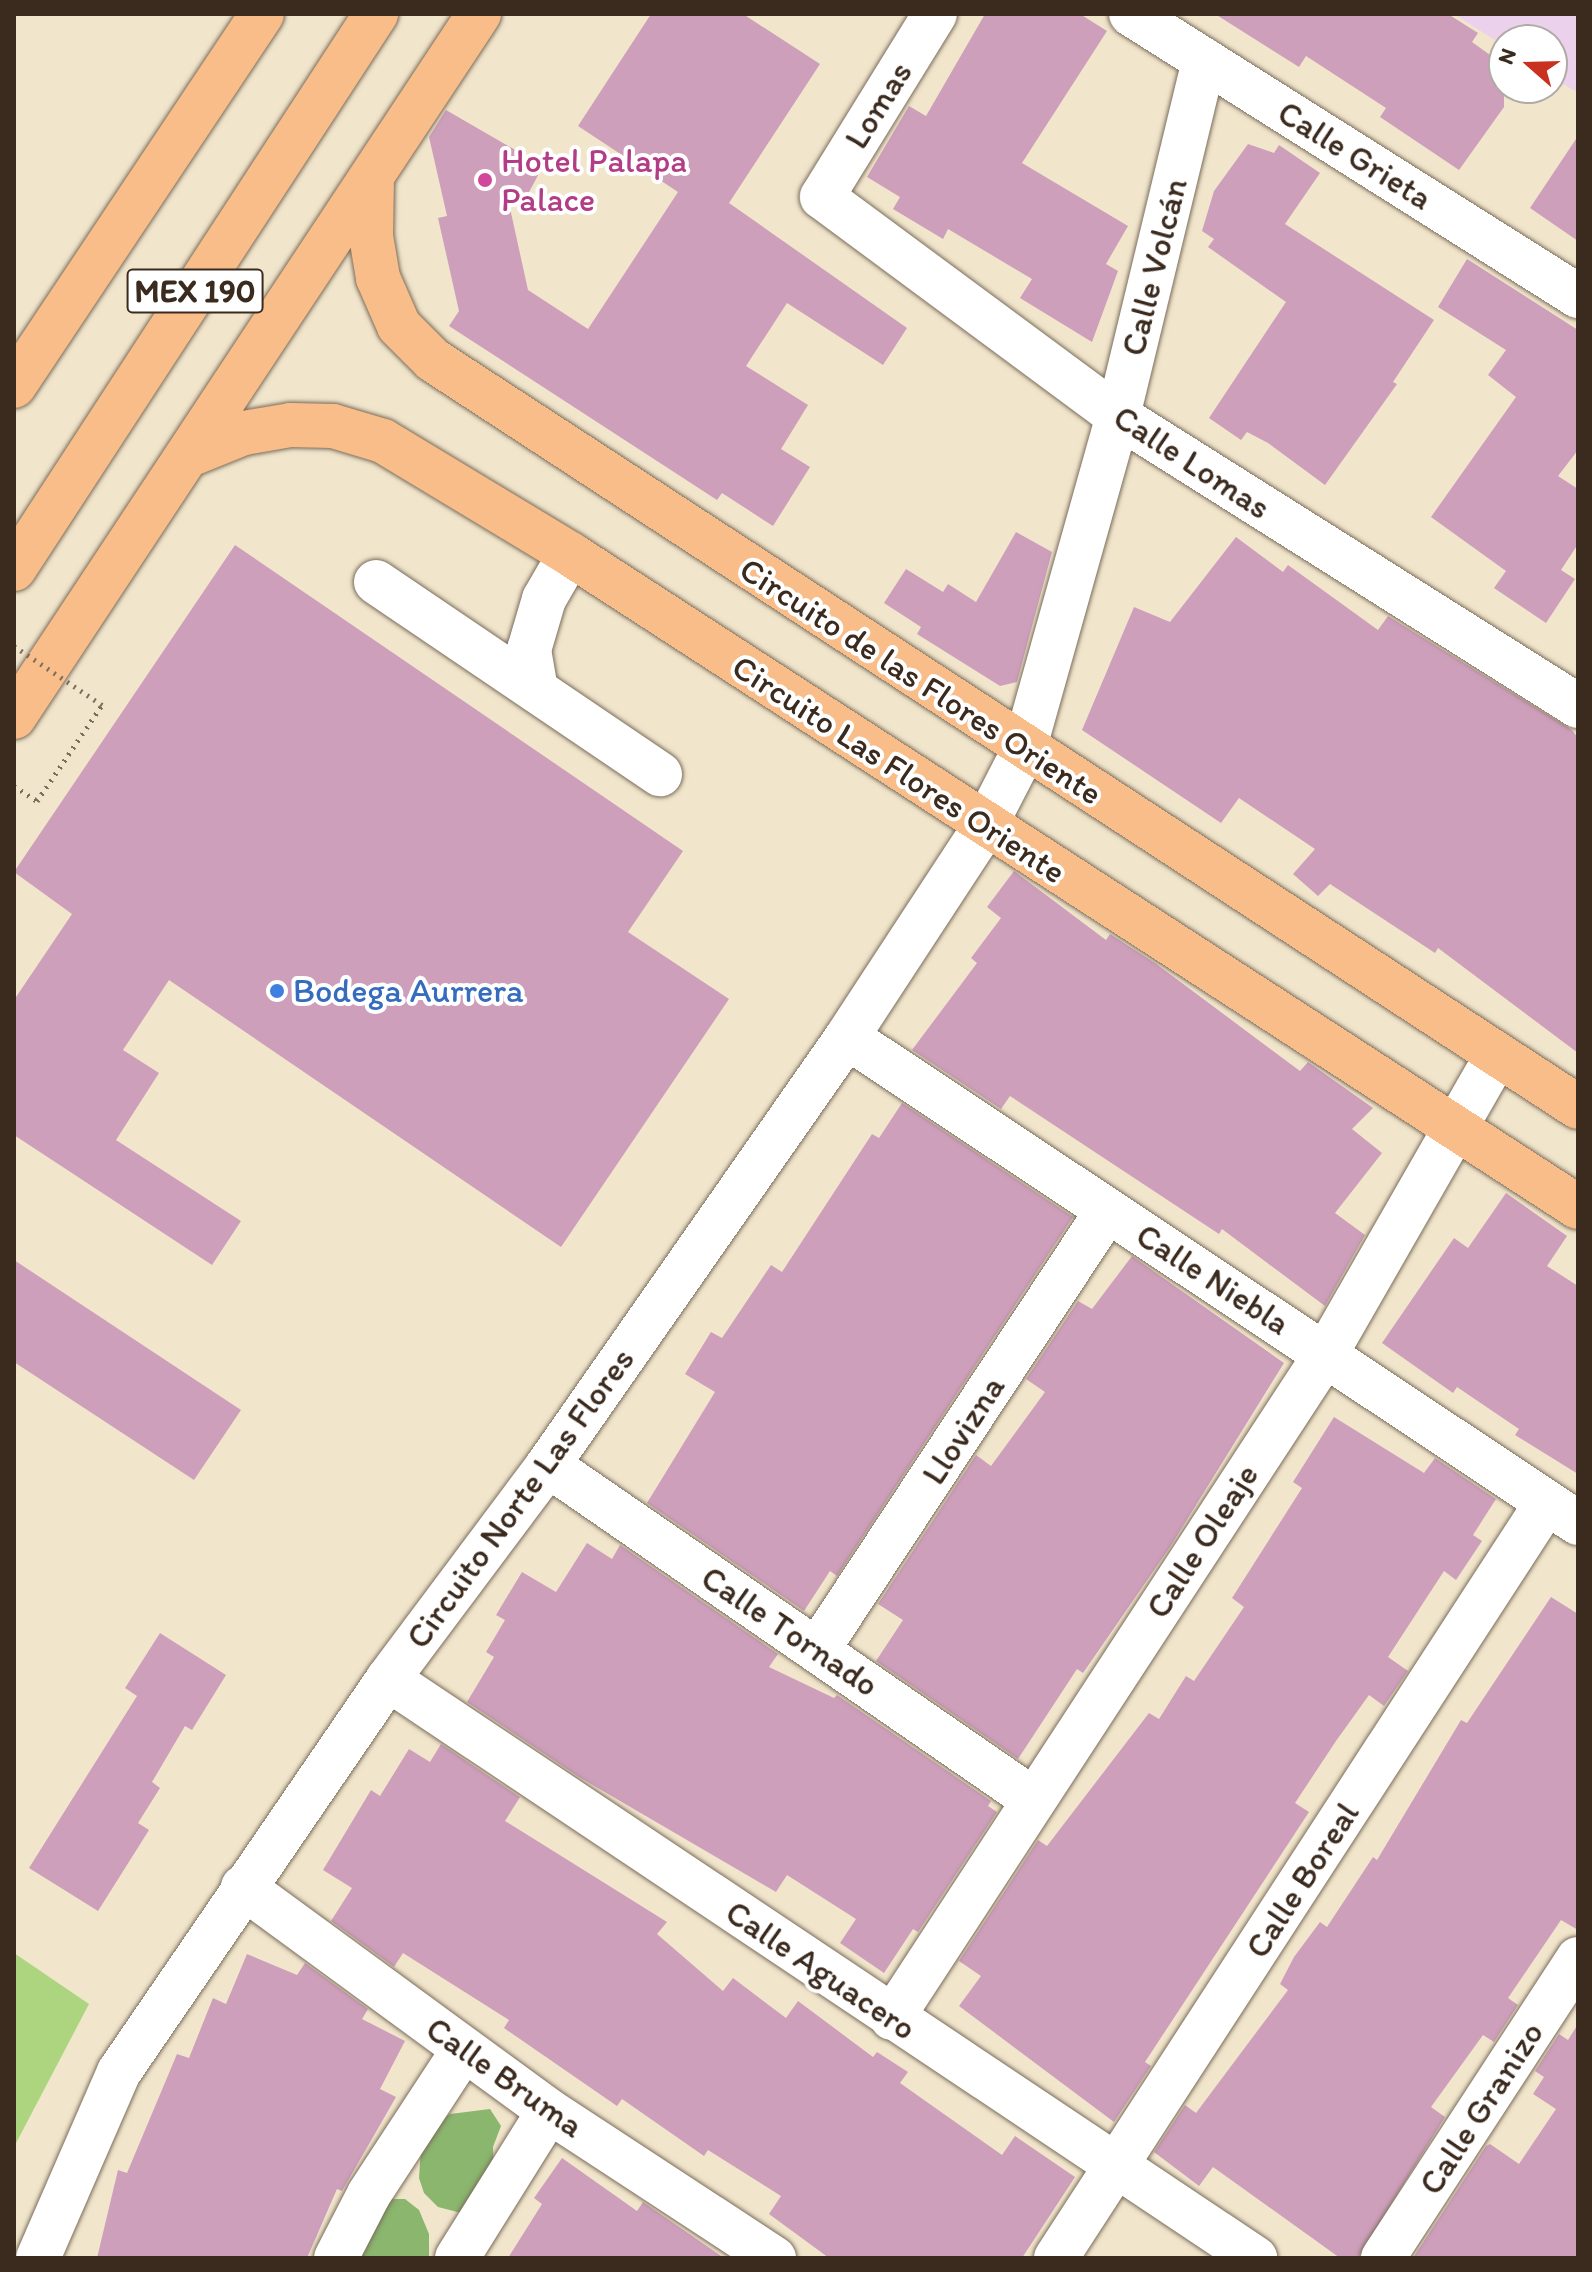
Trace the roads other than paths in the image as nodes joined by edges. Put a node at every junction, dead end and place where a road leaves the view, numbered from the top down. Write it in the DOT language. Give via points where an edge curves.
graph roads {
  1 [pos="262,14"];
  2 [pos="376,14"];
  3 [pos="935,14"];
  4 [pos="1131,14"];
  5 [pos="477,15"];
  6 [pos="1204,60"];
  7 [pos="372,179"];
  8 [pos="822,197"];
  9 [pos="1578,296"];
  10 [pos="14,386"];
  11 [pos="1118,416"];
  12 [pos="194,453"];
  13 [pos="570,554"];
  14 [pos="14,569"];
  15 [pos="376,582"];
  16 [pos="536,690"];
  17 [pos="1578,706"];
  18 [pos="14,717"];
  19 [pos="1024,750"];
  20 [pos="660,774"];
  21 [pos="985,826"];
  22 [pos="847,1037"];
  23 [pos="1497,1055"];
  24 [pos="1578,1107"];
  25 [pos="1454,1130"];
  26 [pos="1578,1207"];
  27 [pos="1107,1211"];
  28 [pos="1327,1352"];
  29 [pos="548,1465"];
  30 [pos="1563,1512"];
  31 [pos="818,1649"];
  32 [pos="388,1679"];
  33 [pos="1031,1798"];
  34 [pos="243,1887"];
  35 [pos="1578,1959"];
  36 [pos="892,2018"];
  37 [pos="464,2049"];
  38 [pos="549,2111"];
  39 [pos="1117,2164"];
  40 [pos="752,2252"];
  41 [pos="38,2258"];
  42 [pos="336,2258"];
  43 [pos="457,2258"];
  44 [pos="1056,2258"];
  45 [pos="1255,2258"];
  46 [pos="1383,2258"];
  1 -- 10 [label="main road, MEX 190"];
  2 -- 14 [label="main road, MEX 190"];
  3 -- 8 [label="street, Lomas"];
  4 -- 6 [label="street, Calle Grieta"];
  5 -- 7 [label="main road"];
  6 -- 9 [label="street, Calle Grieta"];
  6 -- 11 [label="street, Calle Volcán"];
  7 -- 12 [label="main road"];
  7 -- 19 [label="main road, Circuito de las Flores Oriente" via="371,236 378,278 399,326 433,360"];
  8 -- 11 [label="street, Calle Lomas"];
  11 -- 17 [label="street, Calle Lomas"];
  11 -- 19 [label="street, Calle Volcán"];
  12 -- 13 [label="main road, Circuito Las Flores Oriente" via="244,433 291,425 333,426 383,441"];
  12 -- 18 [label="main road"];
  13 -- 16 [label="street" via="544,599 529,650"];
  13 -- 21 [label="main road, Circuito Las Flores Oriente"];
  15 -- 16 [label="street"];
  16 -- 20 [label="street"];
  19 -- 21 [label="street, Circuito Norte Las Flores"];
  19 -- 23 [label="main road, Circuito de las Flores Oriente"];
  21 -- 22 [label="street, Circuito Norte Las Flores"];
  21 -- 25 [label="main road, Circuito Las Flores Oriente"];
  22 -- 27 [label="street, Calle Niebla"];
  22 -- 29 [label="street, Circuito Norte Las Flores"];
  23 -- 24 [label="main road, Circuito de las Flores Oriente"];
  23 -- 25 [label="street, Calle Oleaje"];
  25 -- 26 [label="main road, Circuito Las Flores Oriente"];
  25 -- 28 [label="street, Calle Oleaje"];
  27 -- 28 [label="street, Calle Niebla"];
  27 -- 31 [label="street, Llovizna"];
  28 -- 30 [label="street, Calle Niebla"];
  28 -- 33 [label="street, Calle Oleaje"];
  29 -- 31 [label="street, Calle Tornado"];
  29 -- 32 [label="street, Circuito Norte Las Flores"];
  30 -- 39 [label="street, Calle Boreal"];
  31 -- 33 [label="street, Calle Tornado"];
  32 -- 34 [label="street, Circuito Norte Las Flores"];
  32 -- 36 [label="street, Calle Aguacero"];
  33 -- 36 [label="street, Calle Oleaje"];
  34 -- 37 [label="street, Calle Bruma"];
  34 -- 41 [label="street, Circuito Norte Las Flores" via="119,2072"];
  35 -- 46 [label="street, Calle Granizo"];
  36 -- 39 [label="street, Calle Aguacero"];
  37 -- 38 [label="street, Calle Bruma"];
  37 -- 42 [label="street" via="369,2194"];
  38 -- 40 [label="street, Calle Bruma"];
  38 -- 43 [label="street"];
  39 -- 44 [label="street, Calle Boreal"];
  39 -- 45 [label="street, Calle Aguacero"];
}
